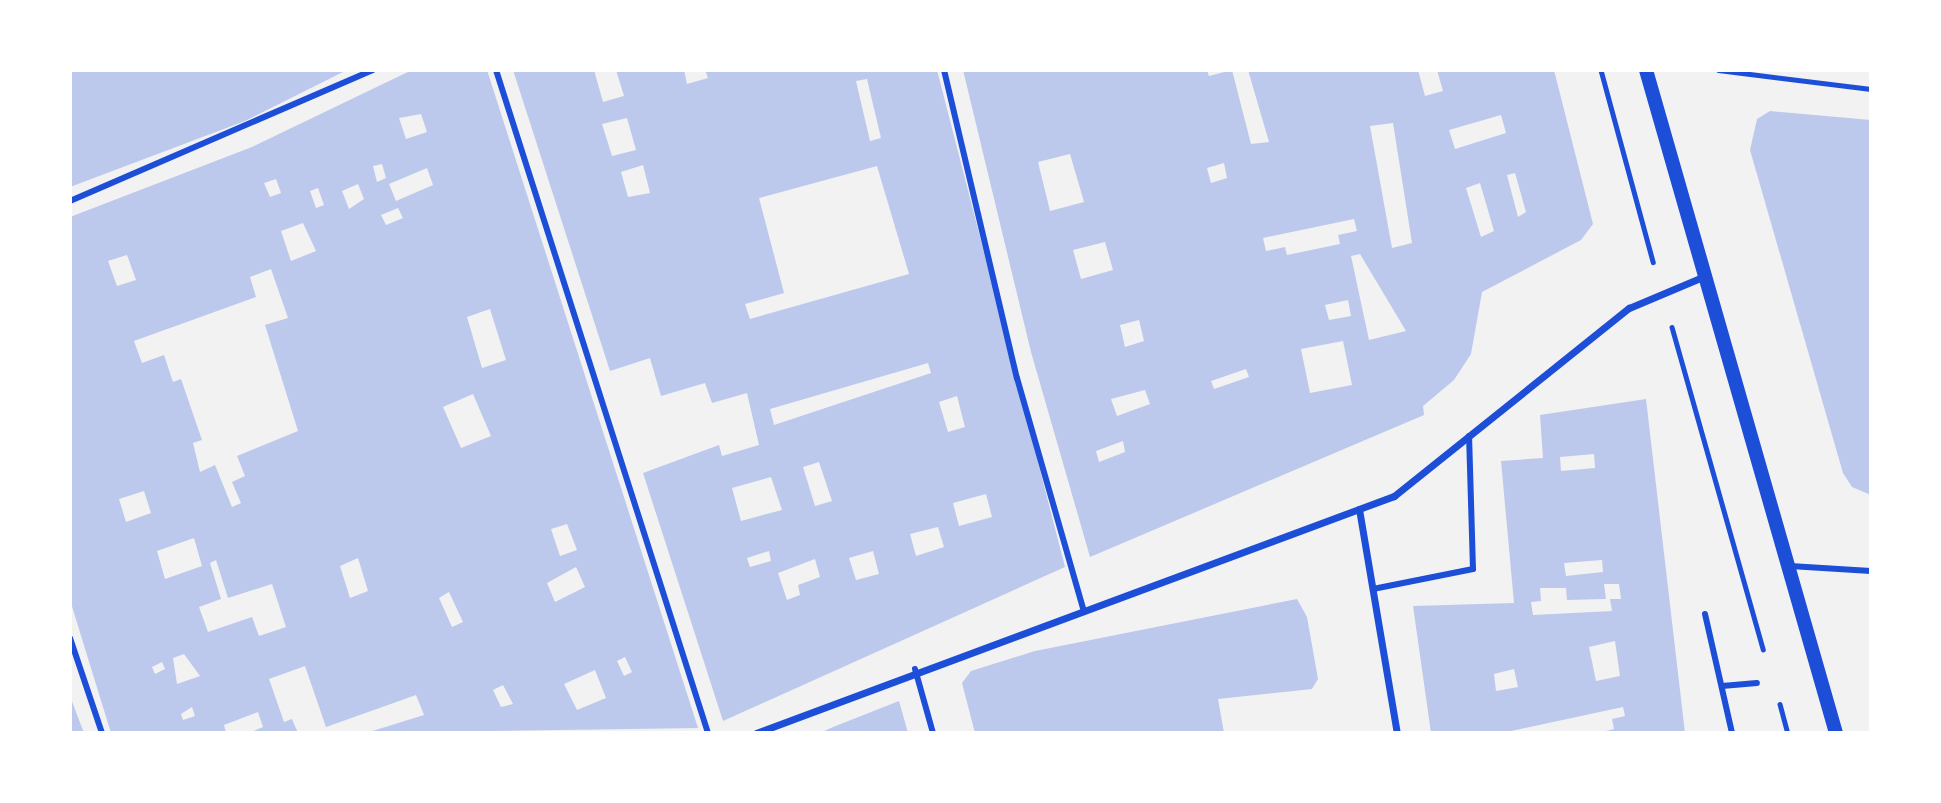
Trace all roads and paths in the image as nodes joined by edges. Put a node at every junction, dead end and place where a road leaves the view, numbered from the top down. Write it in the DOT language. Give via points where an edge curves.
graph roads {
  1 [pos="373,70"];
  2 [pos="496,70"];
  3 [pos="944,70"];
  4 [pos="1601,70"];
  5 [pos="1646,70"];
  6 [pos="1718,70"];
  7 [pos="1871,89"];
  8 [pos="70,201"];
  9 [pos="1707,275"];
  10 [pos="1661,290"];
  11 [pos="1469,436"];
  12 [pos="1359,509"];
  13 [pos="1788,566"];
  14 [pos="1871,571"];
  15 [pos="1373,589"];
  16 [pos="1084,611"];
  17 [pos="1705,614"];
  18 [pos="70,638"];
  19 [pos="1765,654"];
  20 [pos="915,669"];
  21 [pos="1757,682"];
  22 [pos="1722,686"];
  23 [pos="1776,689"];
  24 [pos="102,733"];
  25 [pos="708,733"];
  26 [pos="756,733"];
  27 [pos="933,733"];
  28 [pos="1397,733"];
  29 [pos="1732,733"];
  30 [pos="1788,733"];
  31 [pos="1836,733"];
  1 -- 8 [label="street"];
  2 -- 25 [label="street"];
  3 -- 16 [label="street" via="1017,378"];
  4 -- 10 [label="path"];
  5 -- 9 [label="main road"];
  6 -- 7 [label="lane"];
  9 -- 10 [label="street"];
  9 -- 13 [label="main road"];
  10 -- 11 [label="street"];
  10 -- 19 [label="path"];
  11 -- 12 [label="street" via="1394,496"];
  11 -- 15 [label="street" via="1473,569"];
  12 -- 15 [label="street"];
  12 -- 16 [label="street"];
  13 -- 14 [label="street"];
  13 -- 31 [label="main road"];
  15 -- 28 [label="street"];
  16 -- 20 [label="street"];
  17 -- 22 [label="street"];
  18 -- 24 [label="street"];
  20 -- 26 [label="street"];
  20 -- 27 [label="street"];
  21 -- 22 [label="street"];
  22 -- 29 [label="street"];
  23 -- 30 [label="path"];
}
